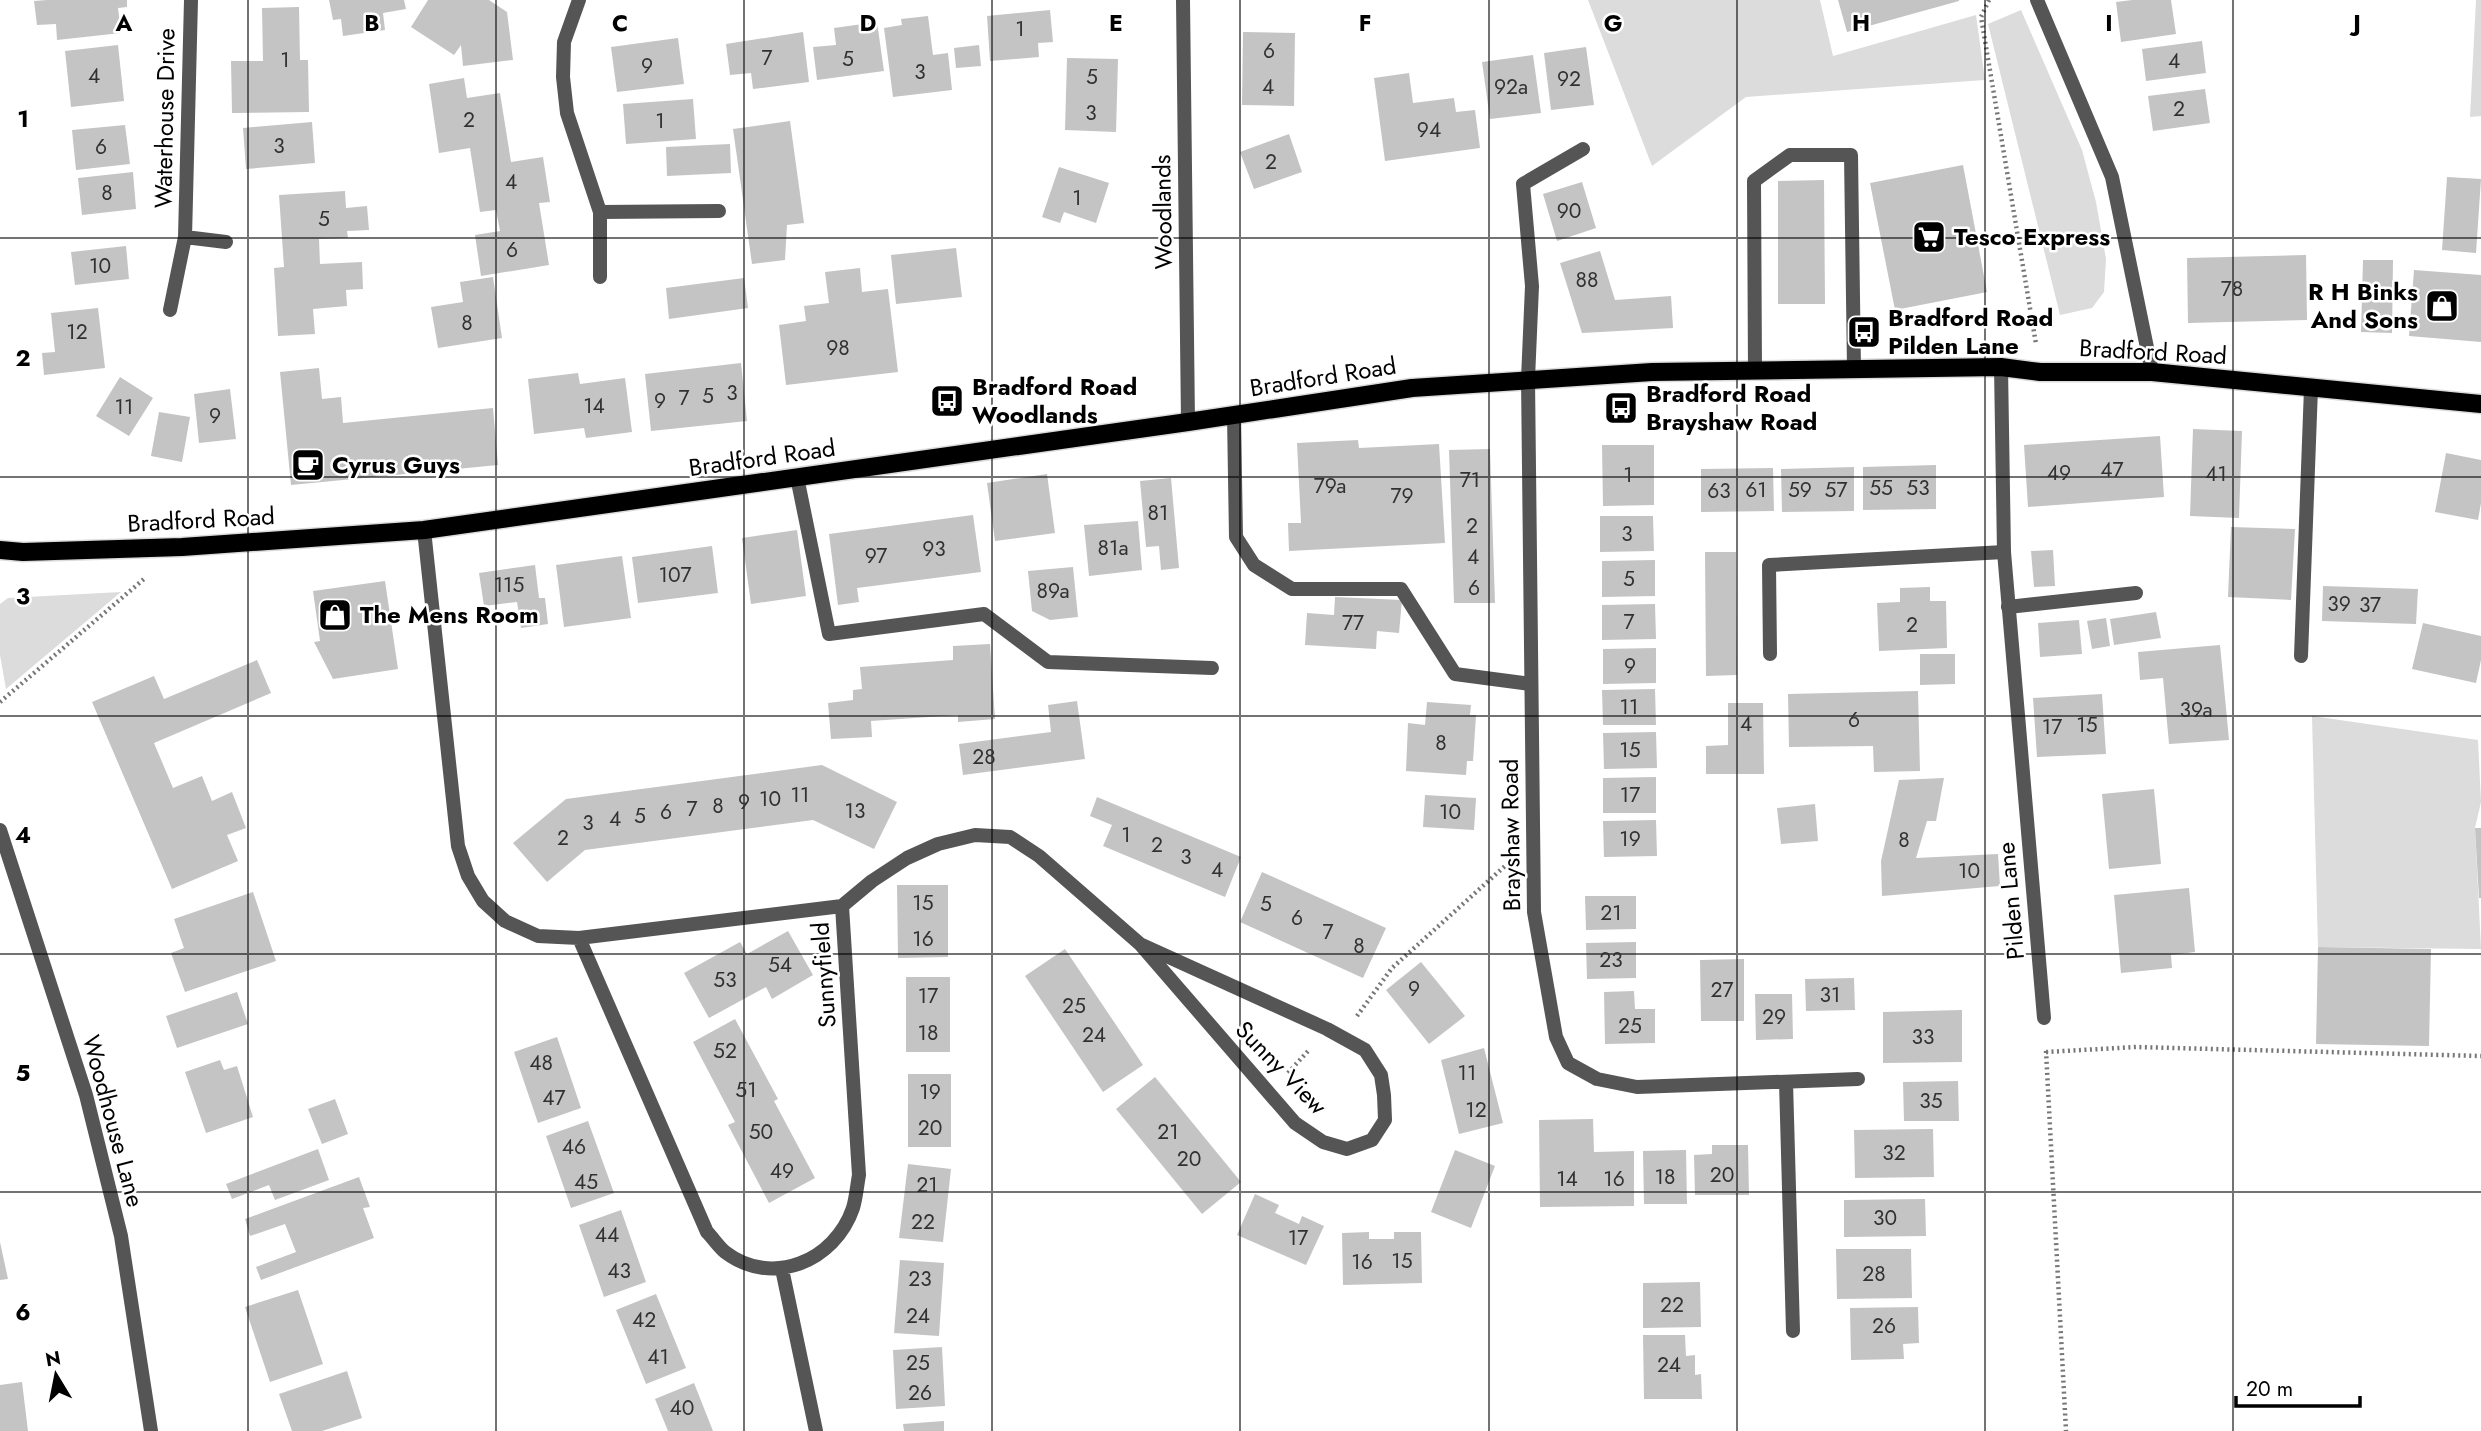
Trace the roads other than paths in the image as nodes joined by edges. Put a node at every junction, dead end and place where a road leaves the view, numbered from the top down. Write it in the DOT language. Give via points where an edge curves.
graph roads {
  1 [pos="191,0"];
  2 [pos="579,0"];
  3 [pos="1183,0"];
  4 [pos="2037,0"];
  5 [pos="1583,149"];
  6 [pos="719,211"];
  7 [pos="600,212"];
  8 [pos="185,237"];
  9 [pos="226,242"];
  10 [pos="600,276"];
  11 [pos="170,310"];
  12 [pos="2001,367"];
  13 [pos="1854,369"];
  14 [pos="1755,371"];
  15 [pos="2152,372"];
  16 [pos="1528,379"];
  17 [pos="2311,388"];
  18 [pos="2481,404"];
  19 [pos="1234,416"];
  20 [pos="1188,422"];
  21 [pos="797,477"];
  22 [pos="424,530"];
  23 [pos="0,550"];
  24 [pos="2004,552"];
  25 [pos="2136,593"];
  26 [pos="2008,607"];
  27 [pos="1770,654"];
  28 [pos="2301,656"];
  29 [pos="1212,668"];
  30 [pos="1531,684"];
  31 [pos="0,830"];
  32 [pos="842,906"];
  33 [pos="579,938"];
  34 [pos="1140,944"];
  35 [pos="2044,1018"];
  36 [pos="1858,1079"];
  37 [pos="1786,1082"];
  38 [pos="782,1269"];
  39 [pos="1793,1331"];
  40 [pos="151,1431"];
  41 [pos="816,1431"];
  1 -- 8 [label="street, Waterhouse Drive"];
  2 -- 7 [label="street" via="564,42 563,77 567,113"];
  3 -- 20 [label="street, Woodlands"];
  4 -- 15 [label="street" via="2112,177"];
  5 -- 16 [label="street" via="1523,184 1532,286"];
  6 -- 7 [label="street"];
  7 -- 10 [label="street"];
  8 -- 9 [label="street, Waterhouse Drive"];
  8 -- 11 [label="street, Waterhouse Drive"];
  12 -- 13 [label="main road, Bradford Road"];
  12 -- 15 [label="main road, Bradford Road" via="2040,372"];
  12 -- 24 [label="street, Pilden Lane"];
  13 -- 14 [label="main road, Bradford Road"];
  13 -- 14 [label="street" via="1851,155 1790,155 1754,181"];
  14 -- 16 [label="main road, Bradford Road"];
  15 -- 17 [label="main road, Bradford Road"];
  16 -- 19 [label="main road, Bradford Road" via="1412,388"];
  16 -- 30 [label="street, Brayshaw Road"];
  17 -- 18 [label="main road, Bradford Road"];
  17 -- 28 [label="street"];
  19 -- 20 [label="main road, Bradford Road"];
  19 -- 30 [label="street" via="1236,537 1254,565 1293,589 1401,589 1455,674"];
  20 -- 21 [label="main road, Bradford Road"];
  21 -- 22 [label="main road, Bradford Road"];
  21 -- 29 [label="street" via="829,634 984,614 1048,662"];
  22 -- 23 [label="main road, Bradford Road" via="182,547"];
  22 -- 33 [label="street, Sunnyfield" via="458,846 468,876 483,901 505,920 538,936"];
  24 -- 26 [label="street, Pilden Lane"];
  24 -- 27 [label="street" via="1769,565"];
  25 -- 26 [label="street"];
  26 -- 35 [label="street, Pilden Lane"];
  30 -- 37 [label="street, Brayshaw Road" via="1534,912 1556,1037 1568,1063 1597,1079 1637,1087"];
  31 -- 40 [label="street, Woodhouse Lane" via="89,1108 121,1236"];
  32 -- 33 [label="street, Sunnyfield"];
  32 -- 34 [label="street, Sunny View" via="895,866 938,844 975,835 1010,837"];
  32 -- 38 [label="street, Sunnyfield" via="859,1175 853,1209 837,1237 817,1256"];
  33 -- 38 [label="street, Sunnyfield" via="707,1232 726,1252 753,1266"];
  34 -- 34 [label="street, Sunny View" via="1365,1050 1381,1075 1384,1096 1384,1120 1371,1140 1346,1149 1323,1142 1295,1123"];
  36 -- 37 [label="street, Brayshaw Road"];
  37 -- 39 [label="street"];
  38 -- 41 [label="street"];
}
